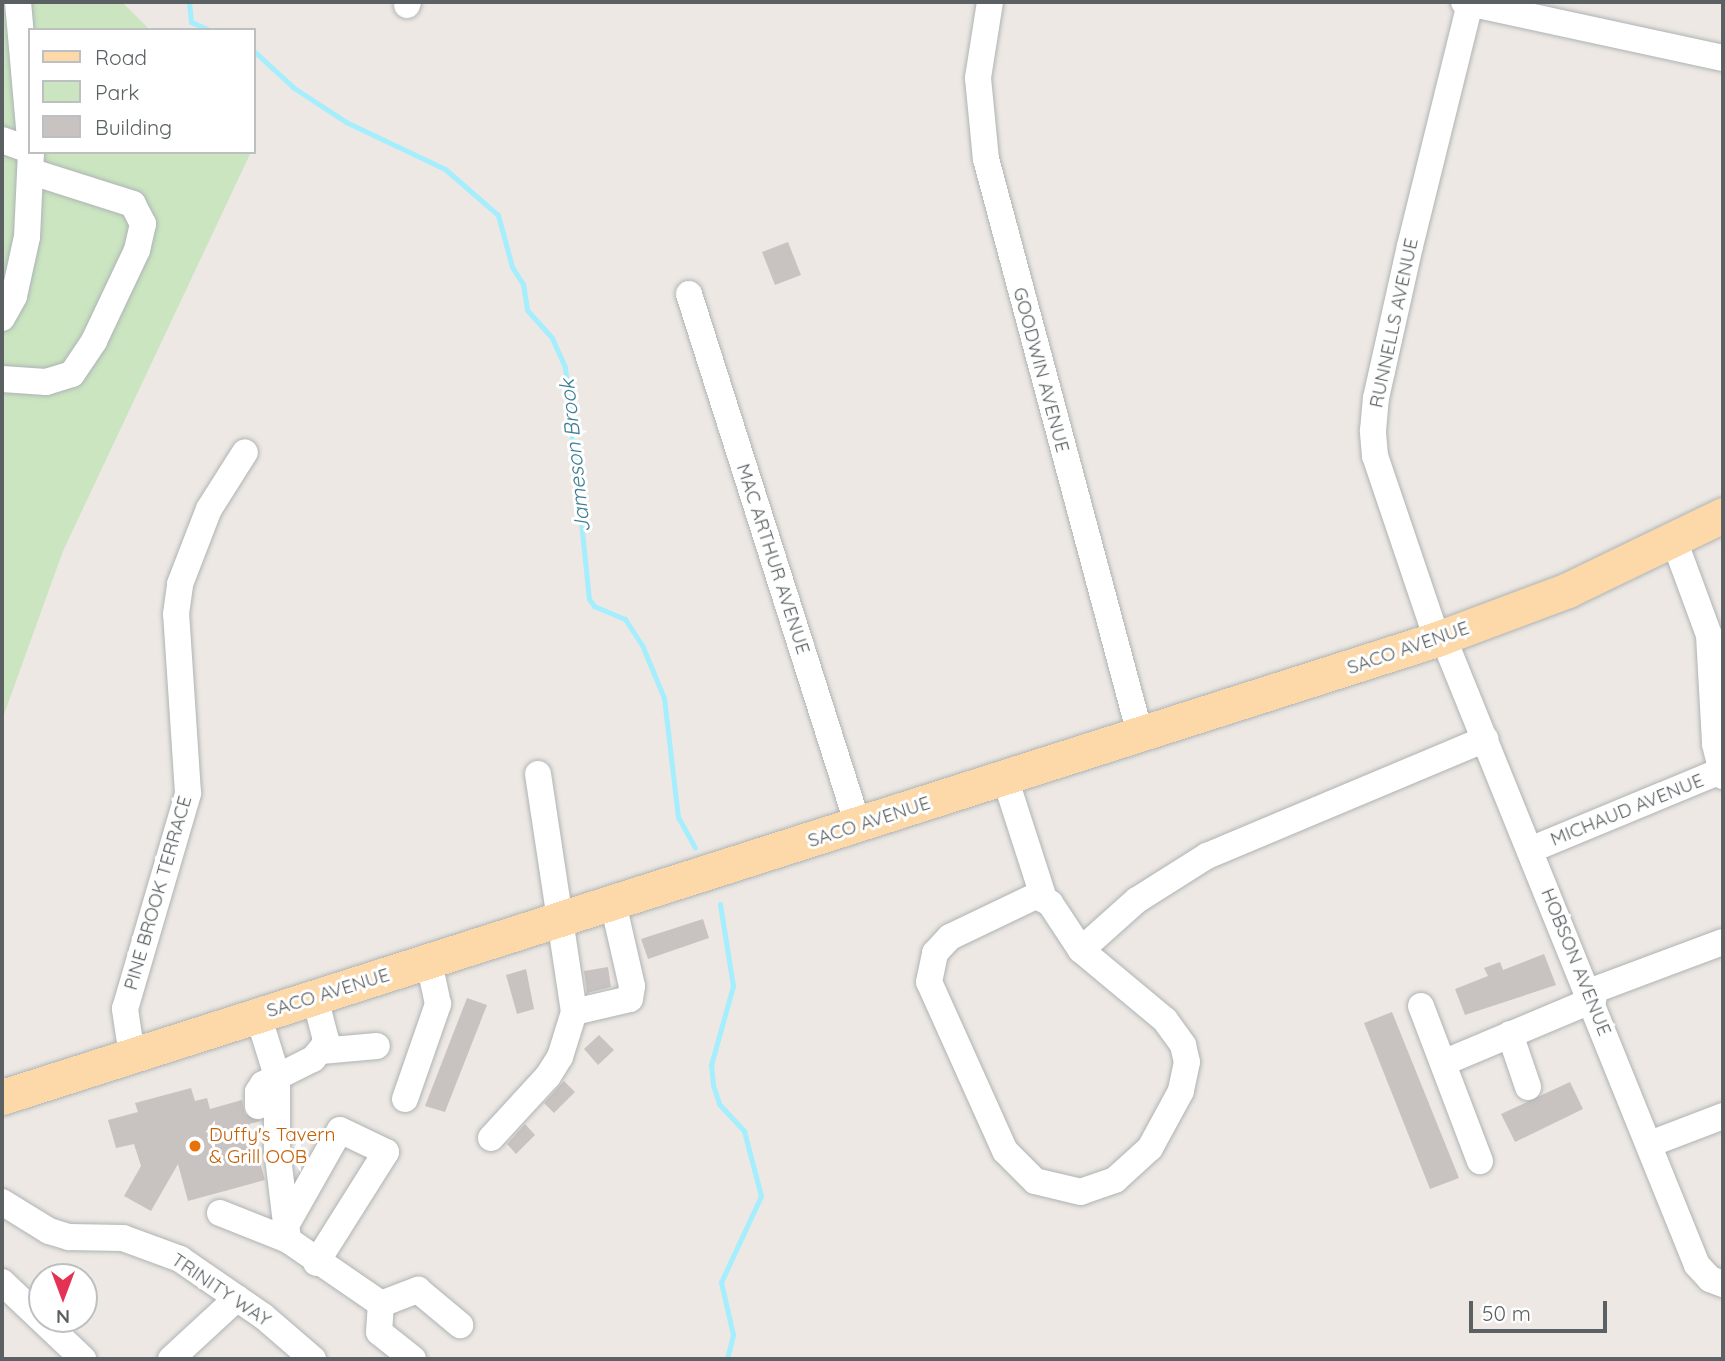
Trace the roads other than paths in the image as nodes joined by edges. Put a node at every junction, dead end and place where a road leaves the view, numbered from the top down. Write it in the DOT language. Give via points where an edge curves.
graph roads {
  1 [pos="18,2"];
  2 [pos="990,2"];
  3 [pos="1467,2"];
  4 [pos="1723,58"];
  5 [pos="28,117"];
  6 [pos="2,140"];
  7 [pos="31,158"];
  8 [pos="689,294"];
  9 [pos="2,318"];
  10 [pos="2,379"];
  11 [pos="245,452"];
  12 [pos="1723,515"];
  13 [pos="1674,540"];
  14 [pos="1440,638"];
  15 [pos="1140,734"];
  16 [pos="1485,740"];
  17 [pos="1723,773"];
  18 [pos="538,774"];
  19 [pos="1005,778"];
  20 [pos="858,825"];
  21 [pos="1530,850"];
  22 [pos="1042,896"];
  23 [pos="613,903"];
  24 [pos="563,919"];
  25 [pos="1723,942"];
  26 [pos="1081,950"];
  27 [pos="429,962"];
  28 [pos="1591,996"];
  29 [pos="315,998"];
  30 [pos="1421,1006"];
  31 [pos="574,1012"];
  32 [pos="258,1015"];
  33 [pos="1510,1034"];
  34 [pos="323,1045"];
  35 [pos="377,1046"];
  36 [pos="132,1056"];
  37 [pos="1443,1063"];
  38 [pos="277,1076"];
  39 [pos="1528,1087"];
  40 [pos="2,1097"];
  41 [pos="405,1099"];
  42 [pos="1723,1116"];
  43 [pos="491,1138"];
  44 [pos="1650,1144"];
  45 [pos="277,1149"];
  46 [pos="1480,1161"];
  47 [pos="2,1202"];
  48 [pos="219,1213"];
  49 [pos="288,1230"];
  50 [pos="316,1264"];
  51 [pos="2,1282"];
  52 [pos="1719,1283"];
  53 [pos="237,1298"];
  54 [pos="381,1304"];
  55 [pos="460,1325"];
  56 [pos="83,1359"];
  57 [pos="171,1359"];
  58 [pos="313,1359"];
  59 [pos="413,1359"];
  1 -- 5 [label="street"];
  2 -- 15 [label="street, GOODWIN AVENUE" via="978,78 986,159"];
  3 -- 4 [label="street"];
  3 -- 14 [label="street, RUNNELLS AVENUE" via="1376,398 1373,431 1380,474"];
  6 -- 7 [label="street"];
  7 -- 9 [label="street" via="27,237 14,296"];
  7 -- 10 [label="street" via="133,204 143,223 132,262 94,341 72,374 46,382"];
  8 -- 20 [label="street, MAC ARTHUR AVENUE"];
  11 -- 36 [label="street, PINE BROOK TERRACE" via="209,509 180,584 176,614 188,793 125,1009"];
  12 -- 13 [label="main road, SACO AVENUE"];
  13 -- 14 [label="main road, SACO AVENUE" via="1555,595"];
  13 -- 17 [label="street" via="1709,635 1715,744"];
  14 -- 15 [label="main road, SACO AVENUE"];
  14 -- 16 [label="street, HOBSON AVENUE"];
  15 -- 19 [label="main road, SACO AVENUE"];
  16 -- 21 [label="street, HOBSON AVENUE"];
  16 -- 26 [label="street" via="1207,856 1138,900"];
  17 -- 21 [label="street, MICHAUD AVENUE"];
  18 -- 24 [label="street"];
  19 -- 20 [label="main road, SACO AVENUE"];
  19 -- 22 [label="street"];
  20 -- 23 [label="main road, SACO AVENUE"];
  21 -- 28 [label="street, HOBSON AVENUE"];
  22 -- 26 [label="street"];
  22 -- 26 [label="street" via="950,937 935,953 929,982 1005,1151 1035,1181 1081,1192 1115,1180 1150,1147 1181,1091 1187,1062 1183,1045 1165,1020"];
  23 -- 24 [label="main road, SACO AVENUE"];
  23 -- 31 [label="street" via="632,993 626,1003"];
  24 -- 27 [label="main road, SACO AVENUE"];
  24 -- 31 [label="street"];
  25 -- 28 [label="street"];
  27 -- 29 [label="main road, SACO AVENUE"];
  27 -- 41 [label="street" via="438,1004"];
  28 -- 33 [label="street"];
  28 -- 44 [label="street, HOBSON AVENUE"];
  29 -- 32 [label="main road, SACO AVENUE"];
  29 -- 34 [label="street"];
  30 -- 37 [label="street"];
  31 -- 43 [label="street" via="560,1057 548,1076"];
  32 -- 36 [label="main road, SACO AVENUE"];
  32 -- 38 [label="street"];
  33 -- 37 [label="street"];
  33 -- 39 [label="street"];
  34 -- 35 [label="street"];
  34 -- 38 [label="street"];
  36 -- 40 [label="main road, SACO AVENUE"];
  37 -- 46 [label="street"];
  38 -- 45 [label="street"];
  38 -- 45 [label="street" via="260,1088 260,1113"];
  42 -- 44 [label="street"];
  44 -- 52 [label="street, HOBSON AVENUE" via="1697,1265"];
  45 -- 49 [label="street"];
  47 -- 53 [label="street, TRINITY WAY" via="49,1231 69,1237 123,1238 157,1249"];
  48 -- 49 [label="street"];
  49 -- 50 [label="street"];
  49 -- 50 [label="street" via="340,1130 386,1153"];
  50 -- 54 [label="street"];
  51 -- 56 [label="street"];
  53 -- 57 [label="street"];
  53 -- 58 [label="street, TRINITY WAY"];
  54 -- 55 [label="street" via="418,1290"];
  54 -- 59 [label="street" via="379,1332"];
}
